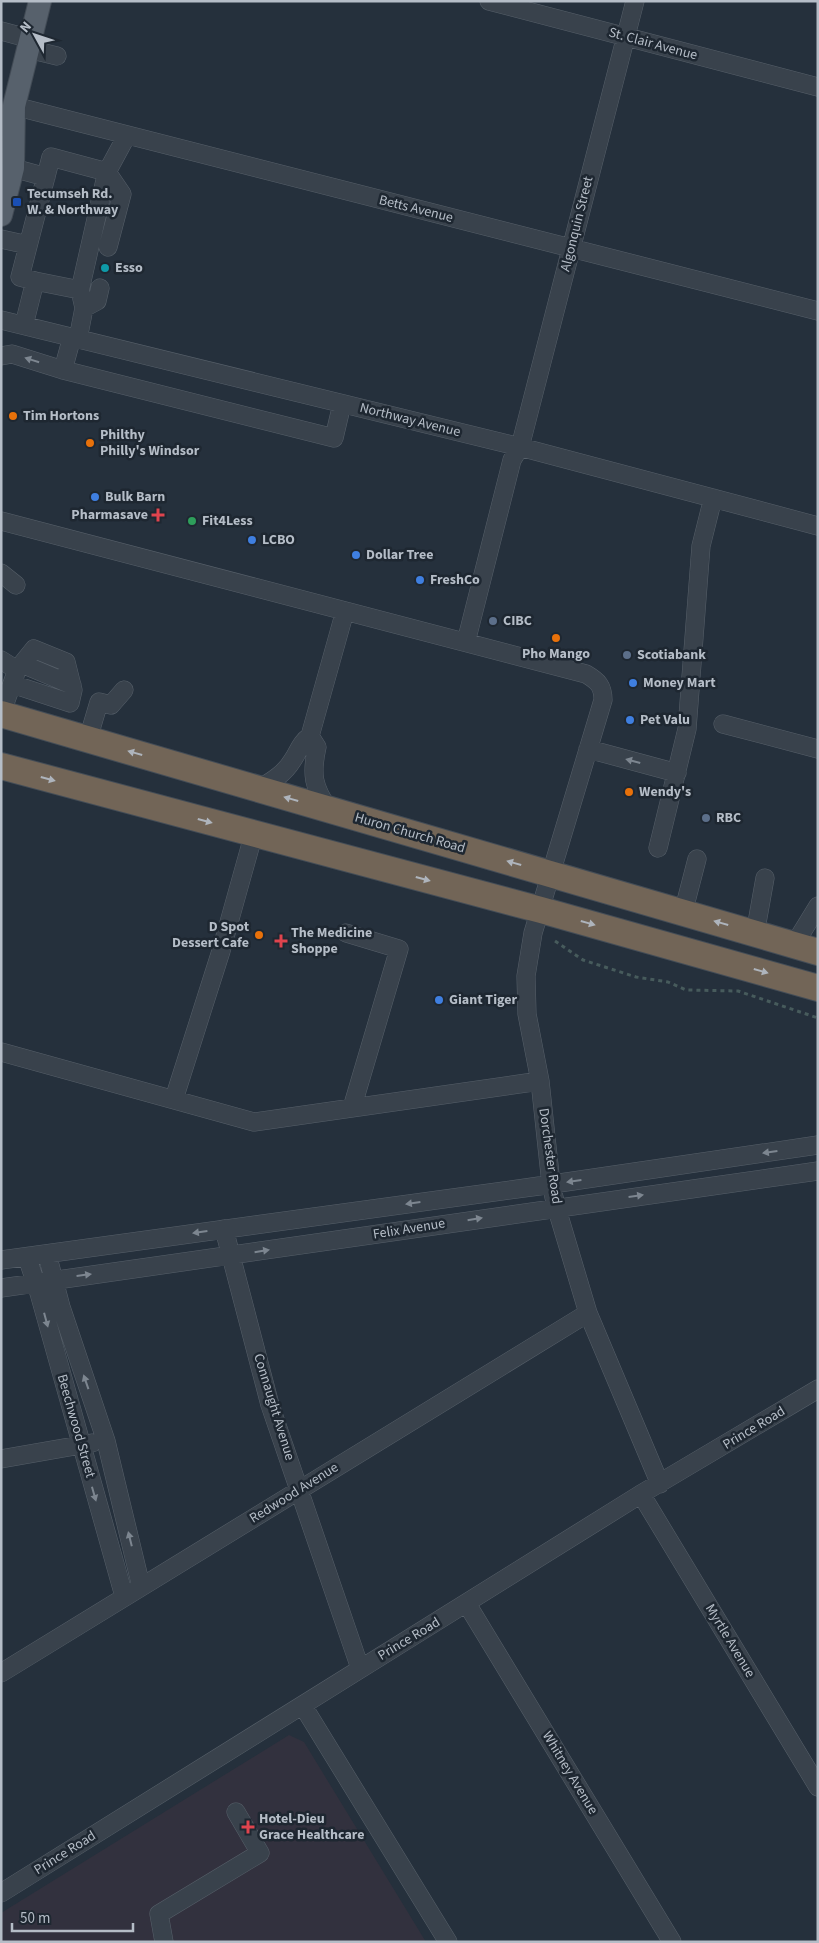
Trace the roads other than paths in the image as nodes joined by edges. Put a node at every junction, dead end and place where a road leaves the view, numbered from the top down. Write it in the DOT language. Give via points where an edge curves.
graph roads {
  1 [pos="40,1"];
  2 [pos="489,1"];
  3 [pos="635,1"];
  4 [pos="1,31"];
  5 [pos="625,37"];
  6 [pos="30,44"];
  7 [pos="57,56"];
  8 [pos="818,87"];
  9 [pos="14,106"];
  10 [pos="1,132"];
  11 [pos="127,135"];
  12 [pos="13,168"];
  13 [pos="107,172"];
  14 [pos="46,177"];
  15 [pos="1,216"];
  16 [pos="1,239"];
  17 [pos="28,245"];
  18 [pos="108,247"];
  19 [pos="571,249"];
  20 [pos="35,281"];
  21 [pos="100,288"];
  22 [pos="80,290"];
  23 [pos="84,308"];
  24 [pos="818,312"];
  25 [pos="1,320"];
  26 [pos="24,326"];
  27 [pos="75,338"];
  28 [pos="1,356"];
  29 [pos="63,370"];
  30 [pos="342,404"];
  31 [pos="520,448"];
  32 [pos="713,498"];
  33 [pos="1,521"];
  34 [pos="818,526"];
  35 [pos="1,573"];
  36 [pos="16,585"];
  37 [pos="345,611"];
  38 [pos="466,642"];
  39 [pos="1,660"];
  40 [pos="17,673"];
  41 [pos="72,688"];
  42 [pos="124,690"];
  43 [pos="99,702"];
  44 [pos="1,714"];
  45 [pos="723,724"];
  46 [pos="310,736"];
  47 [pos="88,740"];
  48 [pos="588,749"];
  49 [pos="818,749"];
  50 [pos="1,766"];
  51 [pos="677,773"];
  52 [pos="259,789"];
  53 [pos="329,810"];
  54 [pos="254,834"];
  55 [pos="658,848"];
  56 [pos="697,859"];
  57 [pos="552,874"];
  58 [pos="765,878"];
  59 [pos="818,906"];
  60 [pos="541,910"];
  61 [pos="683,913"];
  62 [pos="346,933"];
  63 [pos="755,934"];
  64 [pos="806,948"];
  65 [pos="818,988"];
  66 [pos="1,1052"];
  67 [pos="540,1081"];
  68 [pos="174,1099"];
  69 [pos="352,1108"];
  70 [pos="818,1145"];
  71 [pos="818,1171"];
  72 [pos="551,1184"];
  73 [pos="556,1206"];
  74 [pos="224,1229"];
  75 [pos="47,1254"];
  76 [pos="231,1256"];
  77 [pos="27,1257"];
  78 [pos="1,1260"];
  79 [pos="54,1279"];
  80 [pos="35,1283"];
  81 [pos="1,1288"];
  82 [pos="588,1313"];
  83 [pos="818,1389"];
  84 [pos="106,1441"];
  85 [pos="80,1444"];
  86 [pos="1,1459"];
  87 [pos="660,1484"];
  88 [pos="300,1489"];
  89 [pos="641,1494"];
  90 [pos="141,1586"];
  91 [pos="124,1596"];
  92 [pos="467,1604"];
  93 [pos="360,1668"];
  94 [pos="1,1673"];
  95 [pos="303,1706"];
  96 [pos="818,1787"];
  97 [pos="236,1812"];
  98 [pos="1,1893"];
  99 [pos="164,1942"];
  100 [pos="448,1942"];
  101 [pos="672,1942"];
  1 -- 6 [label="main road"];
  2 -- 5 [label="street, St. Clair Avenue"];
  3 -- 5 [label="street, Algonquin Street"];
  4 -- 6 [label="street"];
  5 -- 8 [label="street, St. Clair Avenue"];
  5 -- 19 [label="street, Algonquin Street"];
  6 -- 7 [label="street"];
  6 -- 9 [label="main road"];
  9 -- 10 [label="main road"];
  9 -- 11 [label="street, Betts Avenue"];
  9 -- 12 [label="main road"];
  11 -- 13 [label="street"];
  11 -- 19 [label="street, Betts Avenue"];
  12 -- 14 [label="street"];
  12 -- 15 [label="main road"];
  13 -- 14 [label="street" via="51,157"];
  13 -- 18 [label="street" via="122,194"];
  13 -- 22 [label="street"];
  14 -- 17 [label="street"];
  16 -- 17 [label="street"];
  17 -- 20 [label="street" via="20,277"];
  19 -- 24 [label="street, Betts Avenue"];
  19 -- 31 [label="street, Algonquin Street"];
  20 -- 22 [label="street"];
  20 -- 26 [label="street"];
  21 -- 23 [label="street" via="96,302"];
  22 -- 23 [label="street"];
  23 -- 27 [label="street"];
  25 -- 26 [label="street, Northway Avenue"];
  26 -- 27 [label="street, Northway Avenue"];
  27 -- 29 [label="street"];
  27 -- 30 [label="street, Northway Avenue"];
  29 -- 28 [label="street, one-way" via="12,354"];
  29 -- 30 [label="street" via="334,438"];
  30 -- 31 [label="street, Northway Avenue"];
  31 -- 32 [label="street, Northway Avenue"];
  31 -- 38 [label="street, Algonquin Street" via="512,460"];
  32 -- 34 [label="street, Northway Avenue"];
  32 -- 51 [label="street" via="701,546 687,729"];
  33 -- 37 [label="street"];
  35 -- 36 [label="street"];
  37 -- 38 [label="street"];
  37 -- 46 [label="street"];
  38 -- 48 [label="street, Dorchester Road" via="586,674 596,680 603,690 603,700"];
  39 -- 40 [label="street"];
  40 -- 41 [label="street" via="70,703"];
  40 -- 41 [label="street" via="34,649 66,662"];
  40 -- 44 [label="street"];
  41 -- 43 [label="street"];
  42 -- 43 [label="street" via="111,705"];
  43 -- 47 [label="street"];
  44 -- 47 [label="highway, Huron Church Road"];
  45 -- 49 [label="street"];
  46 -- 52 [label="street" via="301,742 293,761 279,777"];
  46 -- 53 [label="street" via="317,747 312,769 318,793"];
  52 -- 47 [label="highway, Huron Church Road, one-way"];
  51 -- 48 [label="street, one-way"];
  48 -- 57 [label="street, Dorchester Road"];
  50 -- 54 [label="highway, one-way"];
  51 -- 55 [label="street"];
  53 -- 52 [label="highway, Huron Church Road, one-way"];
  57 -- 53 [label="highway, Huron Church Road, one-way"];
  54 -- 60 [label="highway, one-way"];
  54 -- 68 [label="street"];
  56 -- 61 [label="street"];
  57 -- 60 [label="street, Dorchester Road"];
  57 -- 61 [label="highway, Huron Church Road"];
  58 -- 63 [label="street"];
  59 -- 64 [label="street"];
  60 -- 65 [label="highway, one-way"];
  60 -- 67 [label="street, Dorchester Road" via="533,933 526,976 527,1014"];
  63 -- 61 [label="highway, Huron Church Road, one-way"];
  62 -- 69 [label="street" via="399,949"];
  63 -- 64 [label="highway, Huron Church Road"];
  66 -- 68 [label="street"];
  67 -- 69 [label="street"];
  67 -- 72 [label="street, Dorchester Road"];
  68 -- 69 [label="street" via="254,1122"];
  70 -- 72 [label="street, Felix Avenue, one-way"];
  73 -- 71 [label="street, Felix Avenue, one-way"];
  72 -- 73 [label="street, Dorchester Road"];
  72 -- 74 [label="street, Felix Avenue, one-way"];
  76 -- 73 [label="street, Felix Avenue, one-way"];
  73 -- 82 [label="street, Dorchester Road"];
  74 -- 75 [label="street, Felix Avenue, one-way"];
  74 -- 76 [label="street, Connaught Avenue"];
  75 -- 77 [label="street, Felix Avenue"];
  75 -- 79 [label="street, Beechwood Street"];
  79 -- 76 [label="street, Felix Avenue, one-way"];
  76 -- 88 [label="street, Connaught Avenue" via="270,1404"];
  77 -- 78 [label="street, Felix Avenue"];
  77 -- 80 [label="street, Beechwood Street"];
  79 -- 80 [label="street, Felix Avenue"];
  84 -- 79 [label="street, Beechwood Street, one-way"];
  80 -- 81 [label="street, Felix Avenue"];
  80 -- 85 [label="street, Beechwood Street, one-way"];
  82 -- 87 [label="street, Dorchester Road"];
  82 -- 88 [label="street, Redwood Avenue"];
  83 -- 87 [label="street, Prince Road"];
  84 -- 85 [label="street"];
  90 -- 84 [label="street, Beechwood Street, one-way"];
  85 -- 86 [label="street"];
  85 -- 91 [label="street, Beechwood Street, one-way"];
  87 -- 89 [label="street, Prince Road"];
  88 -- 90 [label="street, Redwood Avenue"];
  88 -- 93 [label="street, Connaught Avenue"];
  89 -- 92 [label="street, Prince Road"];
  89 -- 96 [label="street, Myrtle Avenue"];
  90 -- 91 [label="street, Redwood Avenue"];
  91 -- 94 [label="street, Redwood Avenue"];
  92 -- 93 [label="street, Prince Road"];
  92 -- 101 [label="street, Whitney Avenue"];
  93 -- 95 [label="street, Prince Road"];
  95 -- 98 [label="street, Prince Road"];
  95 -- 100 [label="street"];
  97 -- 99 [label="street" via="260,1853 158,1914"];
}
